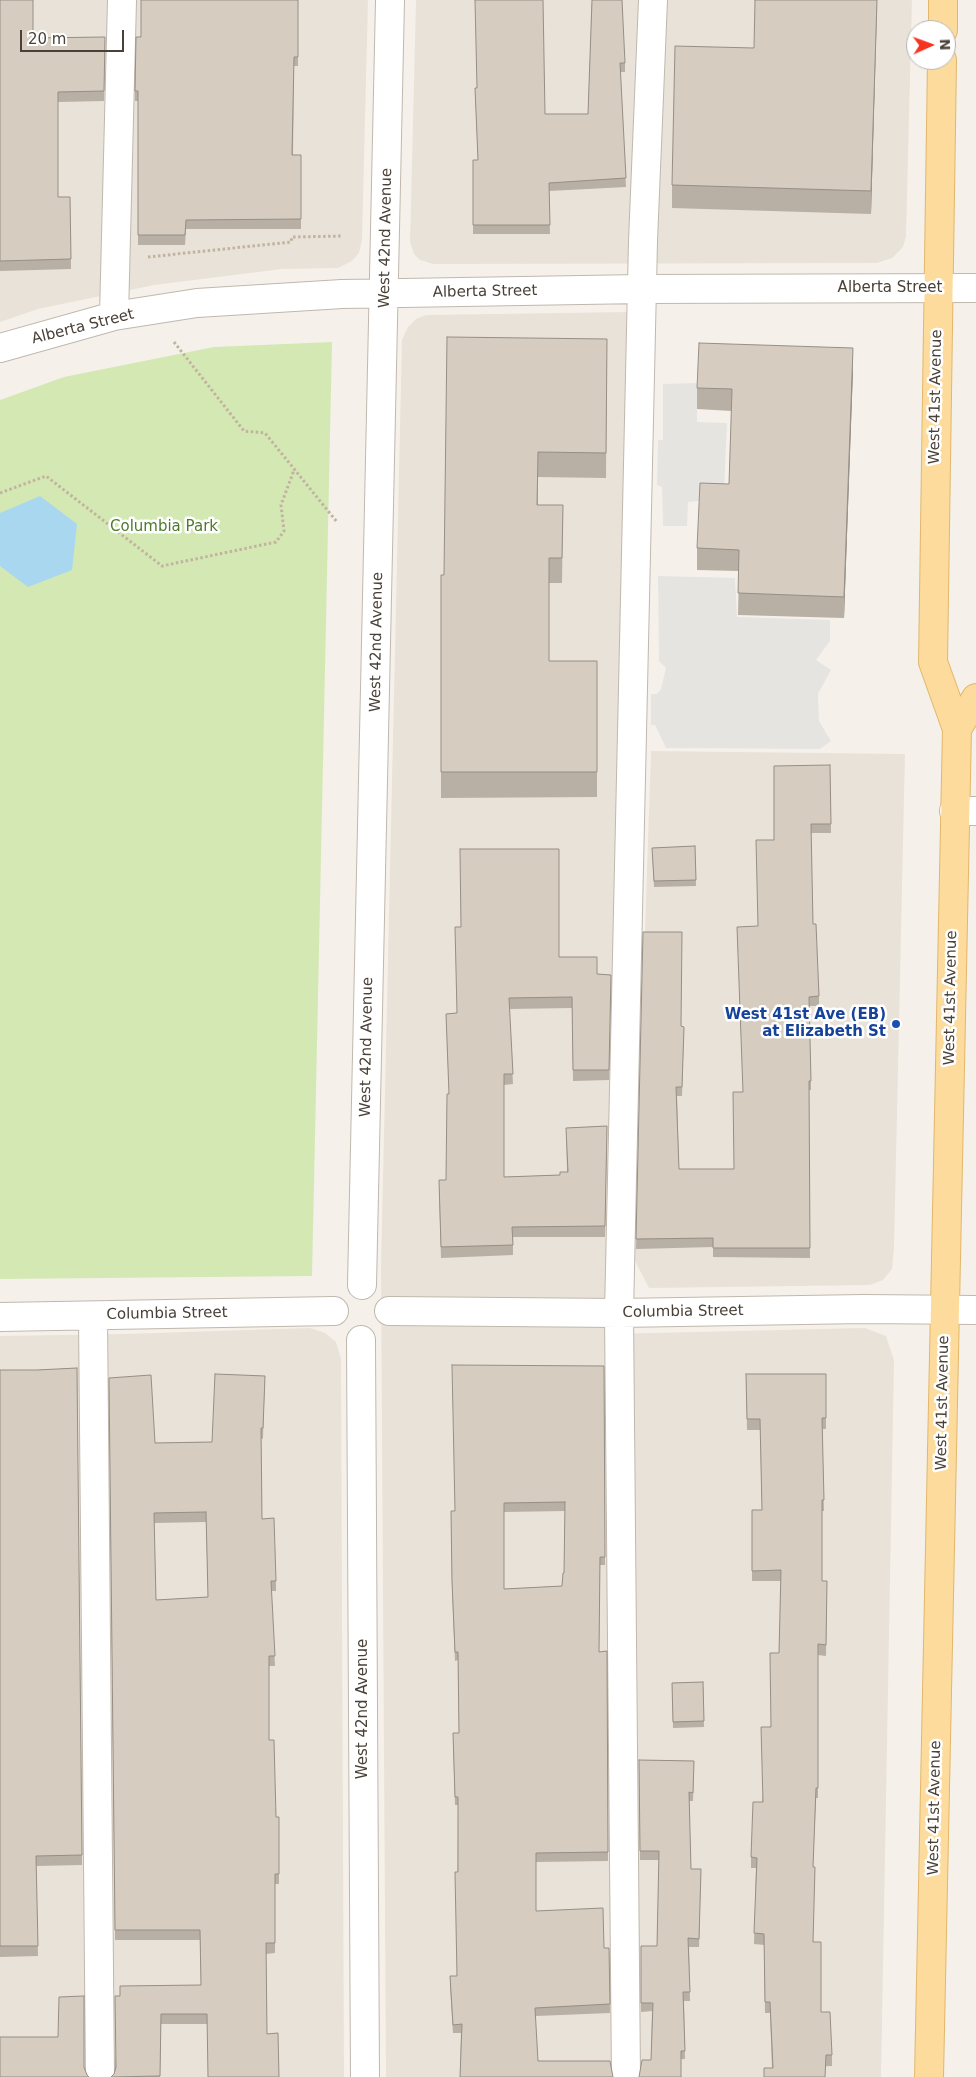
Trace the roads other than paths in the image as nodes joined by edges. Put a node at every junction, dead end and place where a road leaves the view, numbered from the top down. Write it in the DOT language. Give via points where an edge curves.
graph roads {
  1 [pos="122,0"];
  2 [pos="390,0"];
  3 [pos="653,0"];
  4 [pos="943,0"];
  5 [pos="942,20"];
  6 [pos="942,70"];
  7 [pos="937,288"];
  8 [pos="976,288"];
  9 [pos="642,289"];
  10 [pos="385,294"];
  11 [pos="114,316"];
  12 [pos="0,348"];
  13 [pos="976,698"];
  14 [pos="957,729"];
  15 [pos="965,811"];
  16 [pos="362,1285"];
  17 [pos="944,1310"];
  18 [pos="976,1310"];
  19 [pos="334,1311"];
  20 [pos="389,1311"];
  21 [pos="619,1314"];
  22 [pos="94,1316"];
  23 [pos="0,1317"];
  24 [pos="361,1340"];
  25 [pos="100,2077"];
  26 [pos="365,2077"];
  27 [pos="626,2077"];
  28 [pos="929,2077"];
  1 -- 11 [label="street"];
  2 -- 10 [label="street, West 42nd Avenue"];
  3 -- 9 [label="street"];
  4 -- 5 [label="main road"];
  6 -- 7 [label="main road, West 41st Avenue"];
  7 -- 8 [label="street, Alberta Street"];
  7 -- 9 [label="street, Alberta Street"];
  7 -- 14 [label="main road, West 41st Avenue" via="933,662"];
  9 -- 10 [label="street, Alberta Street"];
  9 -- 21 [label="street"];
  10 -- 11 [label="street, Alberta Street" via="197,303"];
  10 -- 16 [label="street, West 42nd Avenue"];
  11 -- 12 [label="street, Alberta Street"];
  13 -- 14 [label="main road, West 41st Avenue"];
  14 -- 15 [label="main road, West 41st Avenue"];
  15 -- 17 [label="main road, West 41st Avenue"];
  16 -- 19 [label="street" via="354,1286 340,1296"];
  16 -- 20 [label="street" via="378,1290 384,1296"];
  17 -- 18 [label="street, Columbia Street"];
  17 -- 21 [label="street, Columbia Street"];
  17 -- 28 [label="main road, West 41st Avenue"];
  19 -- 22 [label="street, Columbia Street"];
  19 -- 24 [label="street" via="339,1328 345,1335"];
  20 -- 21 [label="street, Columbia Street"];
  20 -- 24 [label="street" via="385,1328 370,1339"];
  21 -- 27 [label="street"];
  22 -- 23 [label="street, Columbia Street"];
  22 -- 25 [label="street"];
  24 -- 26 [label="street, West 42nd Avenue"];
}
